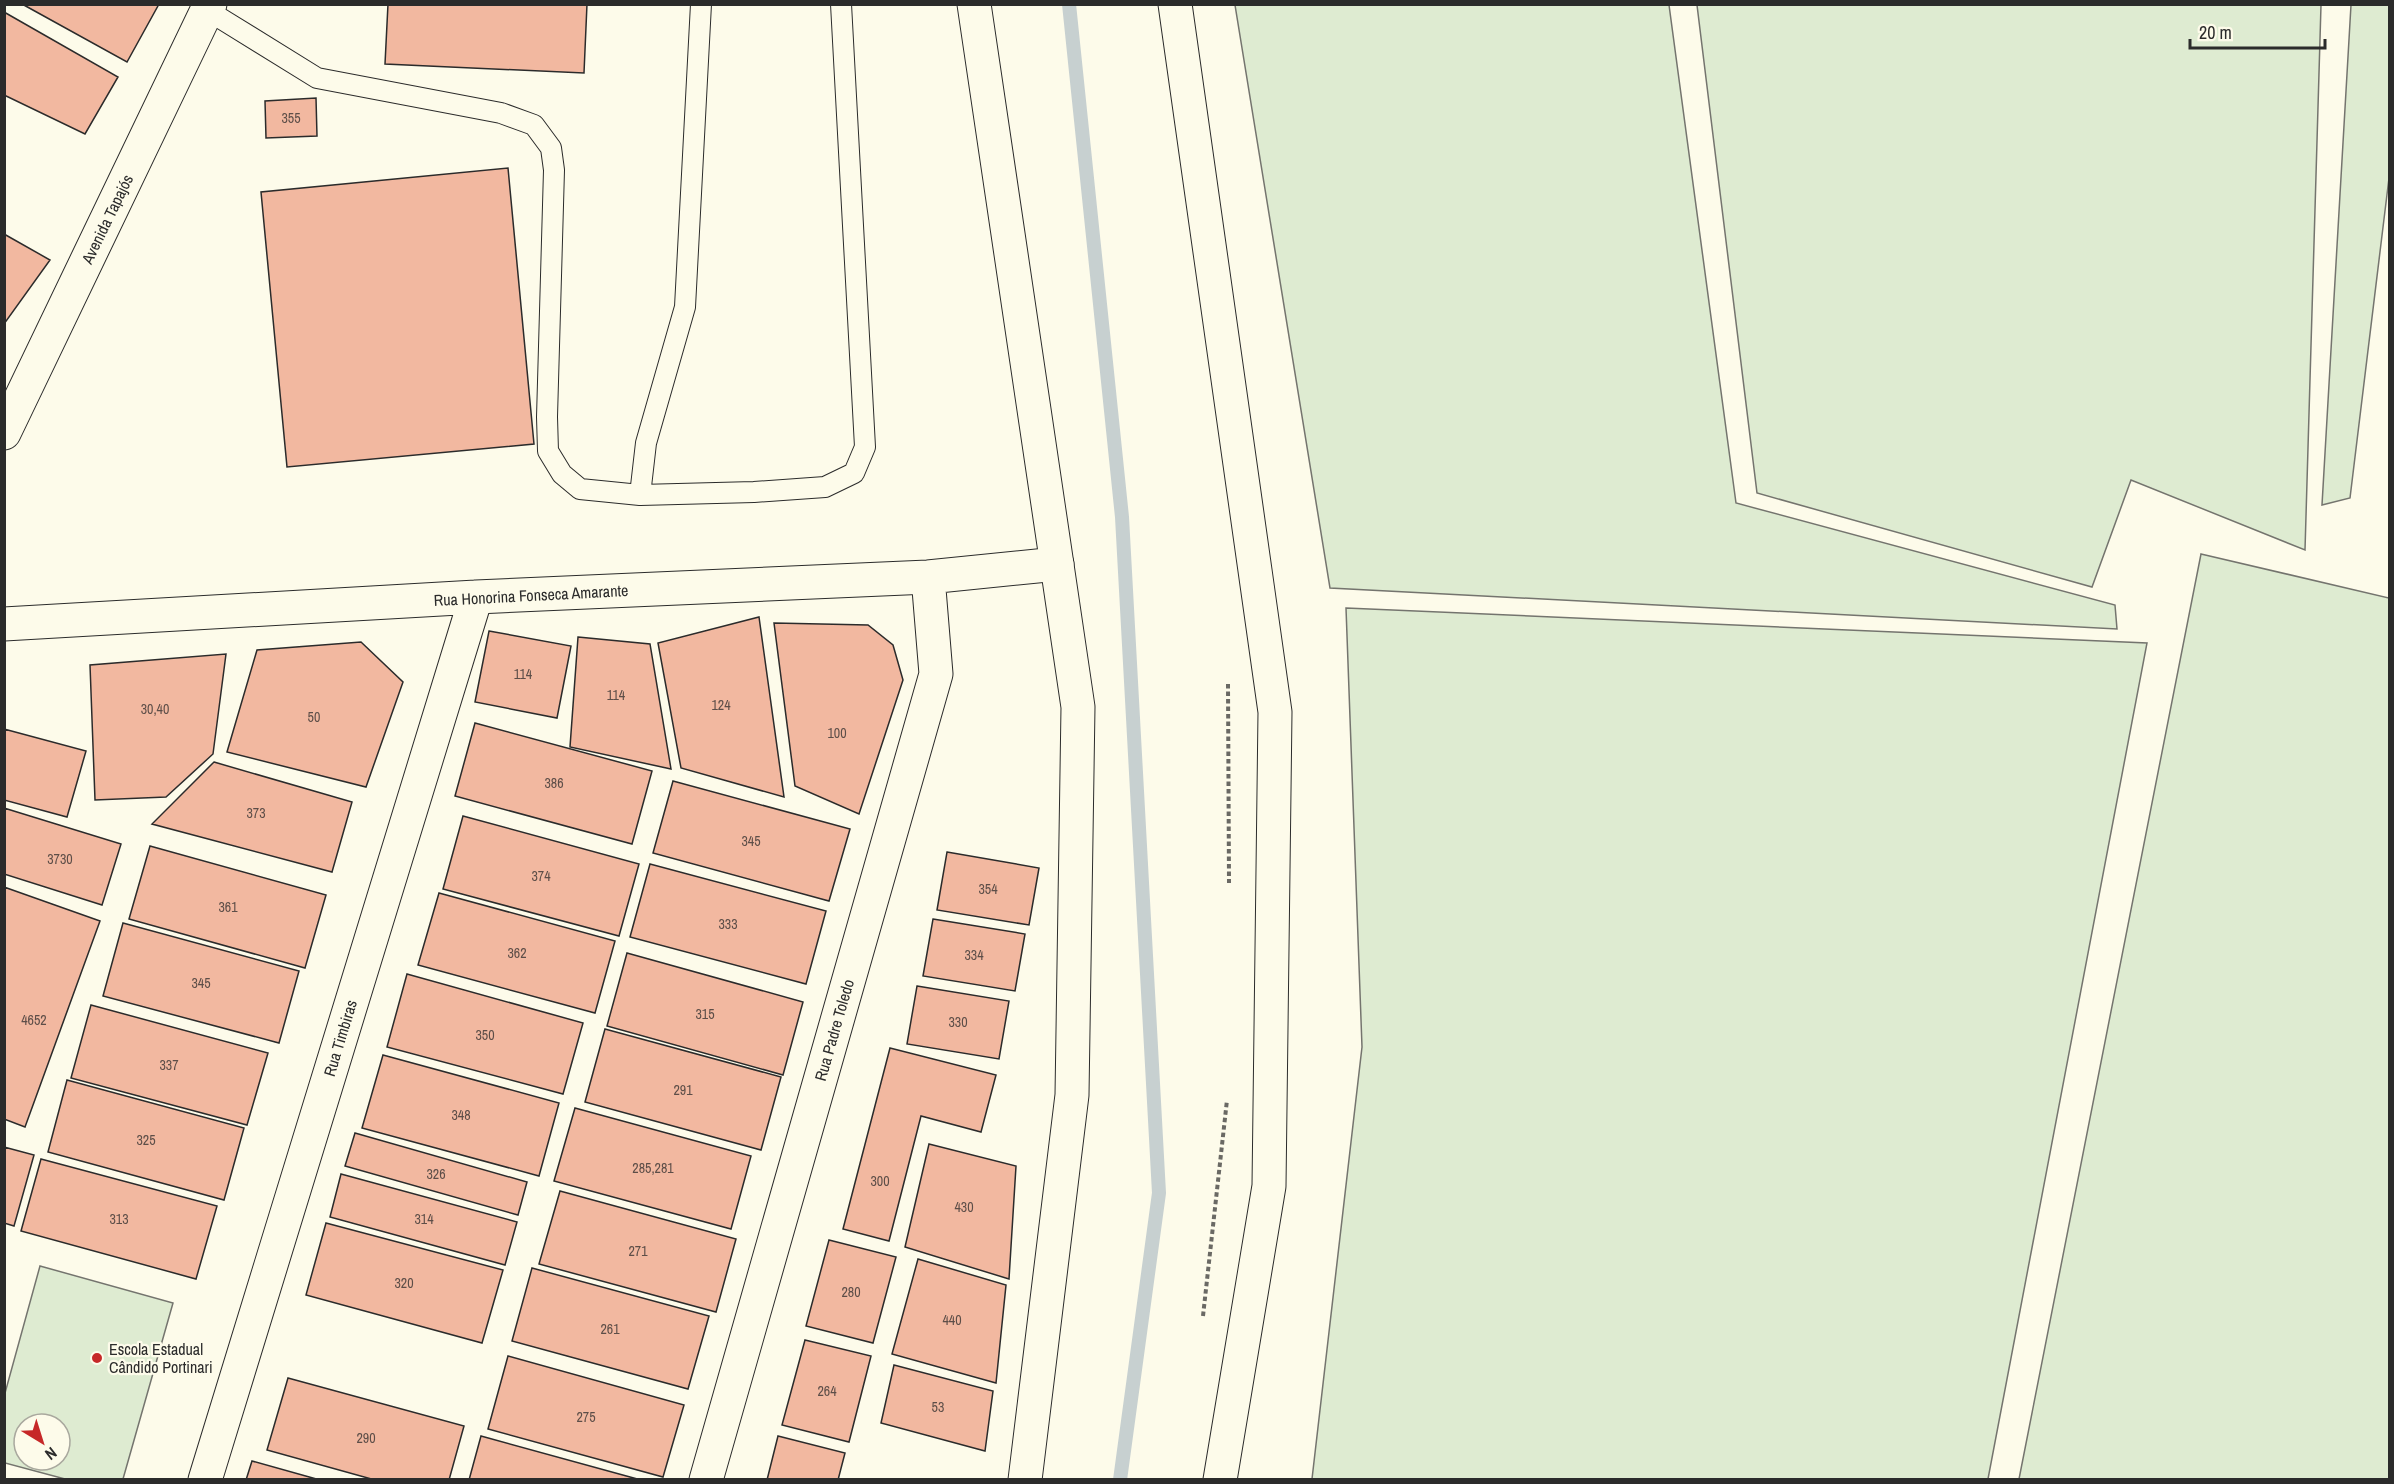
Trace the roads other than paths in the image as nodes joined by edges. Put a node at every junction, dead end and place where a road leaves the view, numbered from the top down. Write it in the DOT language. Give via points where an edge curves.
graph roads {
  1 [pos="701,4"];
  2 [pos="841,4"];
  3 [pos="974,4"];
  4 [pos="1175,4"];
  5 [pos="208,7"];
  6 [pos="4,433"];
  7 [pos="640,495"];
  8 [pos="1057,564"];
  9 [pos="928,577"];
  10 [pos="476,597"];
  11 [pos="4,624"];
  12 [pos="205,1479"];
  13 [pos="706,1479"];
  14 [pos="1024,1479"];
  15 [pos="1220,1479"];
  1 -- 7 [label="lane" via="685,307 646,443"];
  2 -- 7 [label="lane" via="866,447 854,473 825,486"];
  3 -- 8 [label="main road"];
  4 -- 15 [label="main road" via="1275,712 1269,1185"];
  5 -- 6 [label="main road, Avenida Tapajós"];
  5 -- 7 [label="lane" via="317,78 501,113 534,125 551,148 555,170 548,451 562,474 580,489"];
  8 -- 9 [label="main road, Rua Honorina Fonseca Amarante"];
  8 -- 14 [label="main road" via="1078,707 1072,1095"];
  9 -- 10 [label="main road, Rua Honorina Fonseca Amarante"];
  9 -- 13 [label="main road, Rua Padre Toledo" via="936,674"];
  10 -- 11 [label="main road, Rua Honorina Fonseca Amarante"];
  10 -- 12 [label="main road, Rua Timbiras"];
}
